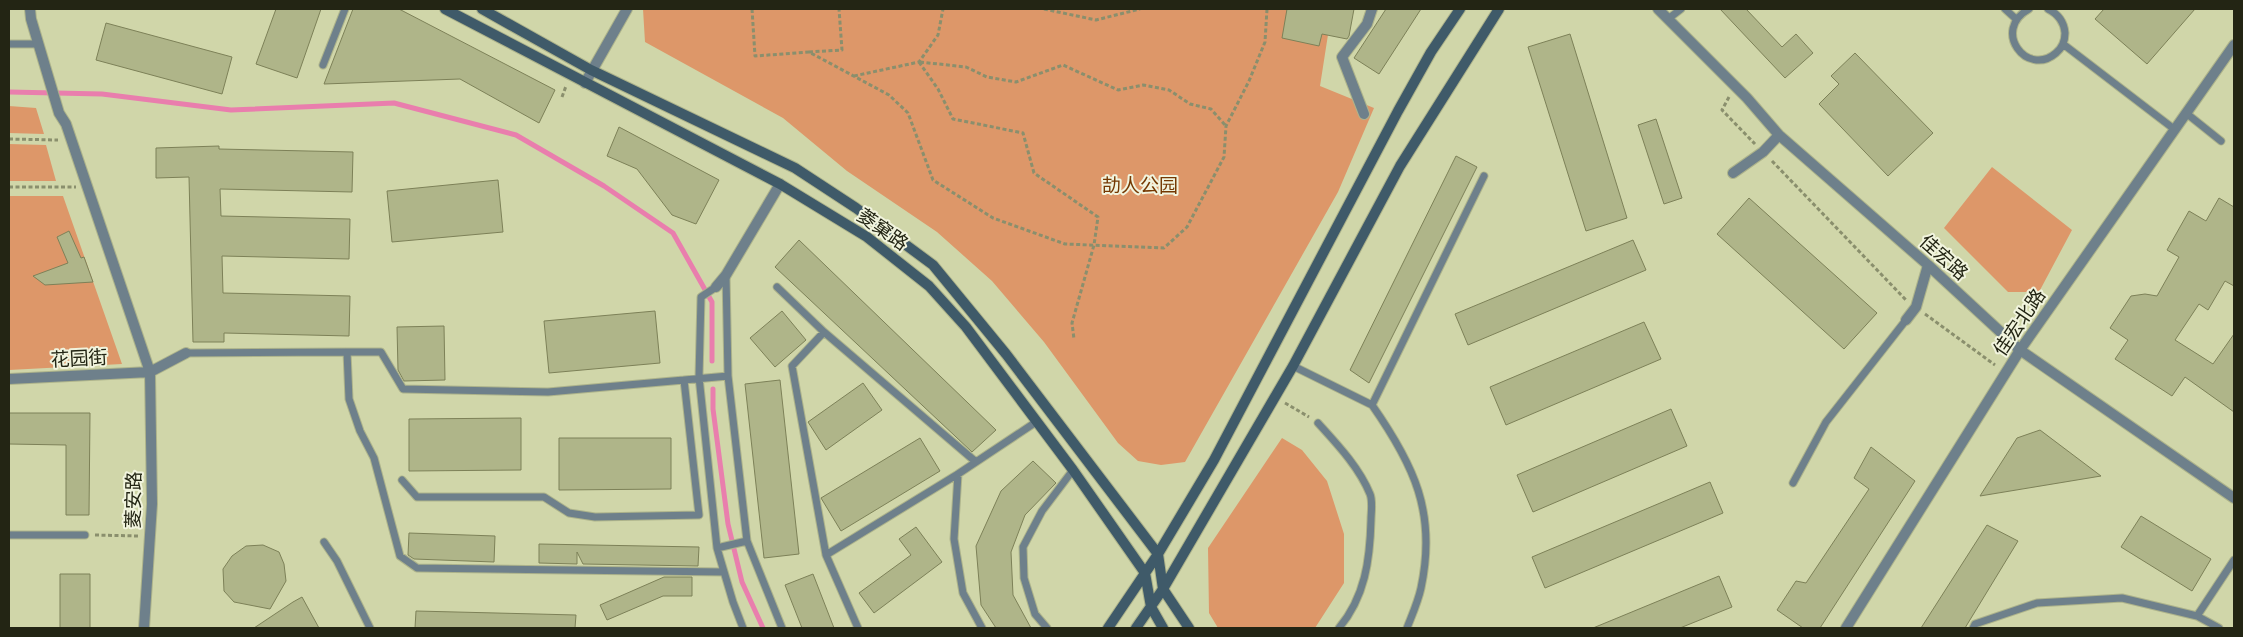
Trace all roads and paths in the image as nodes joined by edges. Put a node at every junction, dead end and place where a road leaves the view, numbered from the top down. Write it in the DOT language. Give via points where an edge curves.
graph roads {
  1 [pos="30,9"];
  2 [pos="345,9"];
  3 [pos="444,9"];
  4 [pos="482,9"];
  5 [pos="627,9"];
  6 [pos="752,9"];
  7 [pos="839,9"];
  8 [pos="943,9"];
  9 [pos="1044,9"];
  10 [pos="1140,9"];
  11 [pos="1267,9"];
  12 [pos="1372,9"];
  13 [pos="1460,9"];
  14 [pos="1499,9"];
  15 [pos="1658,9"];
  16 [pos="1682,9"];
  17 [pos="2005,9"];
  18 [pos="2029,9"];
  19 [pos="2054,10"];
  20 [pos="1668,19"];
  21 [pos="2016,19"];
  22 [pos="9,44"];
  23 [pos="39,44"];
  24 [pos="2063,44"];
  25 [pos="2234,44"];
  26 [pos="809,52"];
  27 [pos="919,62"];
  28 [pos="323,65"];
  29 [pos="591,70"];
  30 [pos="853,76"];
  31 [pos="585,83"];
  32 [pos="1734,86"];
  33 [pos="2186,113"];
  34 [pos="1364,114"];
  35 [pos="1226,126"];
  36 [pos="2174,129"];
  37 [pos="1779,135"];
  38 [pos="9,139"];
  39 [pos="72,140"];
  40 [pos="2221,141"];
  41 [pos="1763,152"];
  42 [pos="1733,173"];
  43 [pos="1484,176"];
  44 [pos="780,184"];
  45 [pos="9,187"];
  46 [pos="88,187"];
  47 [pos="1094,245"];
  48 [pos="1928,265"];
  49 [pos="726,275"];
  50 [pos="716,287"];
  51 [pos="777,287"];
  52 [pos="1916,307"];
  53 [pos="1906,320"];
  54 [pos="824,332"];
  55 [pos="1074,339"];
  56 [pos="2020,350"];
  57 [pos="347,352"];
  58 [pos="186,354"];
  59 [pos="1293,366"];
  60 [pos="150,372"];
  61 [pos="2006,372"];
  62 [pos="728,376"];
  63 [pos="699,377"];
  64 [pos="9,379"];
  65 [pos="684,380"];
  66 [pos="1275,397"];
  67 [pos="1372,404"];
  68 [pos="1036,422"];
  69 [pos="1318,423"];
  70 [pos="976,462"];
  71 [pos="1073,470"];
  72 [pos="958,474"];
  73 [pos="402,480"];
  74 [pos="1793,483"];
  75 [pos="2234,498"];
  76 [pos="9,535"];
  77 [pos="85,535"];
  78 [pos="150,536"];
  79 [pos="746,541"];
  80 [pos="324,542"];
  81 [pos="717,548"];
  82 [pos="1158,554"];
  83 [pos="826,555"];
  84 [pos="2234,560"];
  85 [pos="724,572"];
  86 [pos="1145,573"];
  87 [pos="1163,590"];
  88 [pos="1151,607"];
  89 [pos="2196,616"];
  90 [pos="144,628"];
  91 [pos="370,628"];
  92 [pos="743,628"];
  93 [pos="782,628"];
  94 [pos="858,628"];
  95 [pos="982,628"];
  96 [pos="1047,628"];
  97 [pos="1108,628"];
  98 [pos="1136,628"];
  99 [pos="1163,628"];
  100 [pos="1189,628"];
  101 [pos="1339,628"];
  102 [pos="1407,628"];
  103 [pos="1846,628"];
  104 [pos="1972,628"];
  105 [pos="2219,628"];
  1 -- 23 [label="street, 菱安路"];
  2 -- 28 [label="lane"];
  3 -- 31 [label="street, 菱窠路"];
  4 -- 29 [label="street, 菱窠路"];
  5 -- 29 [label="street"];
  6 -- 26 [label="path" via="755,56"];
  7 -- 26 [label="path" via="842,50"];
  8 -- 27 [label="path" via="938,35"];
  9 -- 10 [label="path" via="1096,20"];
  11 -- 35 [label="path" via="1264,42"];
  12 -- 34 [label="street" via="1367,24 1342,57"];
  13 -- 82 [label="street" via="1398,111 1214,460"];
  14 -- 59 [label="street" via="1400,166"];
  15 -- 20 [label="street, 佳宏路"];
  16 -- 20 [label="lane"];
  17 -- 21 [label="lane"];
  18 -- 21 [label="lane"];
  19 -- 24 [label="lane" via="2064,27"];
  20 -- 32 [label="street, 佳宏路"];
  21 -- 24 [label="lane" via="2014,44 2026,57 2043,59 2058,51"];
  22 -- 23 [label="lane"];
  23 -- 39 [label="street, 菱安路" via="59,113"];
  24 -- 36 [label="lane"];
  25 -- 33 [label="street, 佳宏北路"];
  26 -- 30 [label="path"];
  27 -- 30 [label="path"];
  27 -- 35 [label="path" via="966,68 987,77 1016,82 1063,66 1118,90 1143,86 1169,90 1190,104 1211,108"];
  27 -- 47 [label="path" via="938,89 952,119 1023,133 1034,173 1098,217"];
  29 -- 31 [label="street"];
  29 -- 82 [label="street, 菱窠路" via="795,168 933,265 1006,354"];
  30 -- 47 [label="path" via="889,96 908,113 933,180 993,218 1065,244"];
  31 -- 44 [label="street, 菱窠路"];
  32 -- 37 [label="street, 佳宏路"];
  32 -- 41 [label="path" via="1722,110"];
  33 -- 36 [label="street, 佳宏北路"];
  33 -- 40 [label="lane"];
  35 -- 47 [label="path" via="1224,157 1187,227 1164,248"];
  36 -- 56 [label="street, 佳宏北路"];
  37 -- 41 [label="street"];
  37 -- 48 [label="street, 佳宏路"];
  38 -- 39 [label="path"];
  39 -- 46 [label="street, 菱安路"];
  41 -- 42 [label="street"];
  41 -- 52 [label="path" via="1903,298"];
  43 -- 67 [label="lane"];
  44 -- 49 [label="street"];
  44 -- 68 [label="street, 菱窠路" via="867,237 929,286 966,327"];
  45 -- 46 [label="path"];
  46 -- 60 [label="street, 菱安路"];
  47 -- 55 [label="path" via="1072,323"];
  48 -- 52 [label="street"];
  48 -- 56 [label="street, 佳宏路"];
  49 -- 50 [label="street"];
  49 -- 62 [label="lane"];
  50 -- 63 [label="lane" via="701,297"];
  51 -- 54 [label="lane"];
  52 -- 53 [label="street"];
  52 -- 61 [label="path"];
  53 -- 74 [label="lane" via="1826,422"];
  54 -- 70 [label="lane"];
  54 -- 83 [label="lane" via="792,366"];
  56 -- 61 [label="street, 佳宏北路"];
  56 -- 75 [label="street, 佳宏路"];
  57 -- 58 [label="lane"];
  57 -- 65 [label="lane" via="380,352 403,389 548,392"];
  57 -- 85 [label="lane" via="349,399 374,458 400,556 417,568"];
  58 -- 60 [label="street"];
  59 -- 66 [label="street"];
  59 -- 67 [label="lane"];
  60 -- 64 [label="street, 花园街"];
  60 -- 78 [label="street, 菱安路"];
  61 -- 103 [label="street, 佳宏北路"];
  62 -- 63 [label="lane"];
  62 -- 79 [label="lane"];
  63 -- 65 [label="lane"];
  63 -- 81 [label="lane"];
  65 -- 73 [label="lane" via="699,515 595,517 569,513 544,497 418,497"];
  66 -- 69 [label="path"];
  66 -- 87 [label="street"];
  67 -- 102 [label="lane" via="1399,444 1421,494 1427,539 1421,589"];
  68 -- 70 [label="lane"];
  68 -- 71 [label="street, 菱窠路"];
  69 -- 101 [label="lane" via="1349,457 1371,495 1370,552 1361,592"];
  70 -- 72 [label="lane"];
  71 -- 86 [label="street, 菱窠路"];
  71 -- 96 [label="lane" via="1042,511 1023,547 1024,578 1035,614"];
  72 -- 83 [label="lane"];
  72 -- 95 [label="lane" via="954,539 963,593"];
  76 -- 77 [label="lane"];
  77 -- 78 [label="path"];
  78 -- 90 [label="street, 菱安路"];
  79 -- 81 [label="lane"];
  79 -- 93 [label="lane"];
  80 -- 91 [label="lane" via="337,561"];
  81 -- 85 [label="lane"];
  82 -- 86 [label="street"];
  82 -- 87 [label="street, 菱窠路"];
  83 -- 94 [label="lane"];
  84 -- 89 [label="lane"];
  85 -- 92 [label="lane"];
  86 -- 88 [label="street, 菱窠路"];
  86 -- 97 [label="street"];
  87 -- 88 [label="street"];
  87 -- 100 [label="street, 菱窠路"];
  88 -- 98 [label="street"];
  88 -- 99 [label="street, 菱窠路"];
  89 -- 104 [label="lane" via="2122,598 2037,603 1975,624"];
  89 -- 105 [label="lane"];
}
